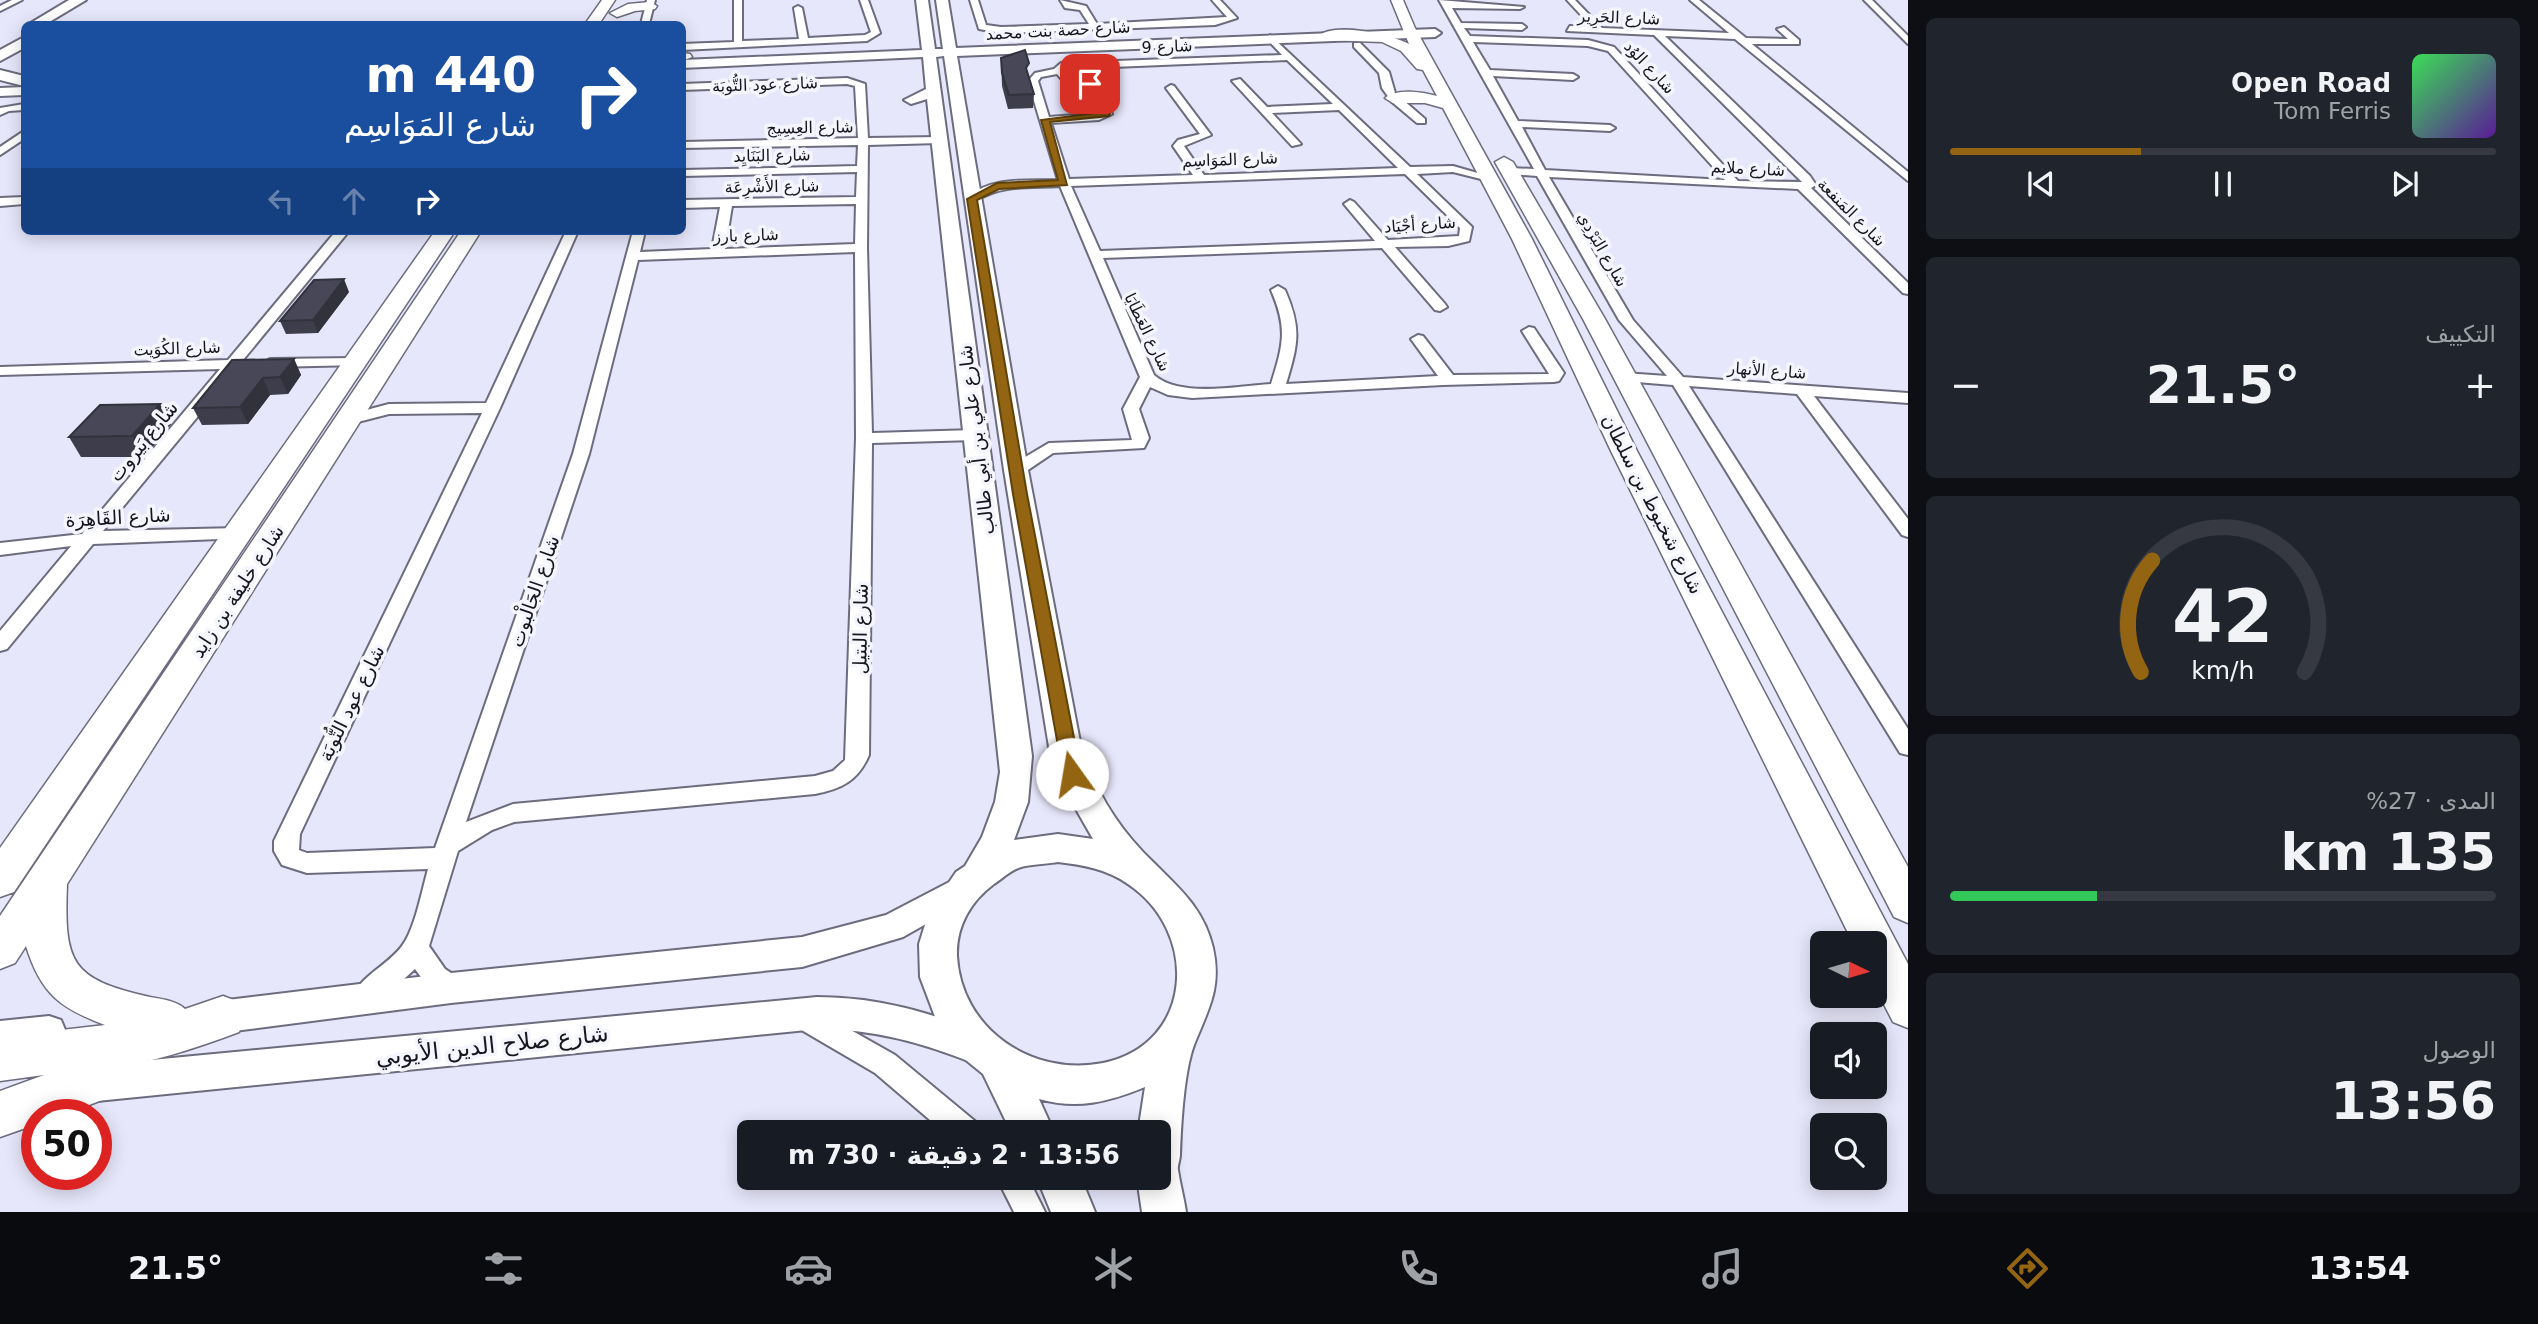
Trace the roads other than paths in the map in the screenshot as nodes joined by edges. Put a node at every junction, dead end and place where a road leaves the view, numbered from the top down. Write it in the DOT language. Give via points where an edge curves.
graph roads {
  1 [pos="18,0"];
  2 [pos="609,0"];
  3 [pos="629,0"];
  4 [pos="738,0"];
  5 [pos="864,0"];
  6 [pos="974,0"];
  7 [pos="1063,0"];
  8 [pos="1216,0"];
  9 [pos="1397,0"];
  10 [pos="1571,0"];
  11 [pos="1694,0"];
  12 [pos="1868,0"];
  13 [pos="86,1"];
  14 [pos="650,3"];
  15 [pos="923,4"];
  16 [pos="1079,4"];
  17 [pos="943,5"];
  18 [pos="1520,7"];
  19 [pos="798,8"];
  20 [pos="0,9"];
  21 [pos="1428,17"];
  22 [pos="613,19"];
  23 [pos="43,21"];
  24 [pos="59,21"];
  25 [pos="594,21"];
  26 [pos="646,21"];
  27 [pos="1113,26"];
  28 [pos="1096,27"];
  29 [pos="1535,28"];
  30 [pos="1349,29"];
  31 [pos="1560,29"];
  32 [pos="1781,29"];
  33 [pos="1599,30"];
  34 [pos="1657,33"];
  35 [pos="1325,36"];
  36 [pos="1124,38"];
  37 [pos="1269,38"];
  38 [pos="1740,38"];
  39 [pos="13,39"];
  40 [pos="1467,39"];
  41 [pos="1066,41"];
  42 [pos="1908,41"];
  43 [pos="767,45"];
  44 [pos="949,45"];
  45 [pos="1357,45"];
  46 [pos="1048,48"];
  47 [pos="742,49"];
  48 [pos="809,50"];
  49 [pos="0,56"];
  50 [pos="686,56"];
  51 [pos="686,57"];
  52 [pos="1289,57"];
  53 [pos="789,59"];
  54 [pos="701,63"];
  55 [pos="721,68"];
  56 [pos="1060,71"];
  57 [pos="1488,73"];
  58 [pos="0,75"];
  59 [pos="1573,77"];
  60 [pos="846,81"];
  61 [pos="1237,81"];
  62 [pos="21,82"];
  63 [pos="21,83"];
  64 [pos="0,86"];
  65 [pos="686,87"];
  66 [pos="1171,88"];
  67 [pos="1440,88"];
  68 [pos="941,89"];
  69 [pos="21,93"];
  70 [pos="1392,96"];
  71 [pos="911,100"];
  72 [pos="2,104"];
  73 [pos="21,107"];
  74 [pos="1340,107"];
  75 [pos="1265,110"];
  76 [pos="1045,120"];
  77 [pos="1421,121"];
  78 [pos="1514,124"];
  79 [pos="1610,128"];
  80 [pos="21,136"];
  81 [pos="939,139"];
  82 [pos="863,141"];
  83 [pos="1296,144"];
  84 [pos="686,145"];
  85 [pos="0,152"];
  86 [pos="861,169"];
  87 [pos="1404,169"];
  88 [pos="1482,169"];
  89 [pos="686,173"];
  90 [pos="1541,173"];
  91 [pos="1199,176"];
  92 [pos="1908,178"];
  93 [pos="1063,183"];
  94 [pos="1735,184"];
  95 [pos="1007,185"];
  96 [pos="1803,187"];
  97 [pos="971,188"];
  98 [pos="862,200"];
  99 [pos="21,201"];
  100 [pos="0,202"];
  101 [pos="727,202"];
  102 [pos="686,204"];
  103 [pos="1349,204"];
  104 [pos="340,235"];
  105 [pos="442,235"];
  106 [pos="469,235"];
  107 [pos="570,235"];
  108 [pos="638,235"];
  109 [pos="1385,244"];
  110 [pos="861,248"];
  111 [pos="718,253"];
  112 [pos="1093,254"];
  113 [pos="632,256"];
  114 [pos="1278,290"];
  115 [pos="1908,290"];
  116 [pos="1440,307"];
  117 [pos="1529,331"];
  118 [pos="1418,339"];
  119 [pos="356,362"];
  120 [pos="233,364"];
  121 [pos="0,371"];
  122 [pos="1147,377"];
  123 [pos="1624,377"];
  124 [pos="1443,380"];
  125 [pos="1678,381"];
  126 [pos="1277,388"];
  127 [pos="1802,390"];
  128 [pos="1908,398"];
  129 [pos="366,408"];
  130 [pos="492,408"];
  131 [pos="975,435"];
  132 [pos="864,438"];
  133 [pos="1016,470"];
  134 [pos="1908,531"];
  135 [pos="239,534"];
  136 [pos="91,537"];
  137 [pos="0,549"];
  138 [pos="0,644"];
  139 [pos="1908,747"];
  140 [pos="447,850"];
  141 [pos="1141,873"];
  142 [pos="971,880"];
  143 [pos="47,881"];
  144 [pos="1,882"];
  145 [pos="1908,905"];
  146 [pos="416,948"];
  147 [pos="0,950"];
  148 [pos="451,988"];
  149 [pos="364,998"];
  150 [pos="1908,1008"];
  151 [pos="800,1014"];
  152 [pos="223,1017"];
  153 [pos="168,1021"];
  154 [pos="0,1037"];
  155 [pos="1175,1041"];
  156 [pos="988,1055"];
  157 [pos="0,1059"];
  158 [pos="86,1084"];
  159 [pos="0,1096"];
  160 [pos="0,1114"];
  161 [pos="952,1120"];
  162 [pos="1026,1120"];
  163 [pos="1160,1120"];
  164 [pos="1018,1190"];
  165 [pos="1064,1190"];
  166 [pos="1160,1190"];
  167 [pos="1030,1212"];
  168 [pos="1073,1212"];
  169 [pos="1164,1212"];
  1 -- 20 [label="street"];
  2 -- 25 [label="main road"];
  3 -- 14 [label="main road"];
  3 -- 22 [label="main road"];
  4 -- 47 [label="street"];
  5 -- 48 [label="street" via="874,35"];
  6 -- 28 [label="street" via="981,24 990,29"];
  7 -- 16 [label="street" via="1068,6"];
  8 -- 27 [label="street" via="1233,18"];
  9 -- 21 [label="main road, شارع شخبوط بن سلطان"];
  9 -- 30 [label="main road" via="1388,19"];
  10 -- 33 [label="street"];
  11 -- 38 [label="street"];
  12 -- 42 [label="street"];
  13 -- 23 [label="highway"];
  13 -- 24 [label="highway"];
  14 -- 22 [label="main road"];
  14 -- 26 [label="street"];
  15 -- 44 [label="main road, شارع علي بن أبي طالب"];
  15 -- 48 [label="main road" via="907,38"];
  16 -- 28 [label="street"];
  17 -- 44 [label="main road" via="954,27"];
  18 -- 21 [label="street"];
  19 -- 48 [label="street"];
  21 -- 29 [label="street"];
  21 -- 30 [label="main road, شارع حصة بنت محمد"];
  21 -- 35 [label="main road, شارع حصة بنت محمد"];
  21 -- 40 [label="street, شارع البَرْدِي"];
  21 -- 67 [label="main road, شارع شخبوط بن سلطان"];
  21 -- 88 [label="main road, شارع شخبوط بن سلطان"];
  27 -- 28 [label="street"];
  27 -- 36 [label="street"];
  30 -- 36 [label="main road, شارع حصة بنت محمد"];
  31 -- 33 [label="street, شارع الحَرِير"];
  32 -- 38 [label="street, شارع الحَرِير" via="1796,42"];
  33 -- 34 [label="street, شارع الحَرِير"];
  34 -- 38 [label="street, شارع الحَرِير"];
  34 -- 96 [label="street, شارع ملايم" via="1811,183"];
  35 -- 37 [label="main road, شارع حصة بنت محمد"];
  35 -- 67 [label="main road" via="1394,41 1406,48"];
  36 -- 41 [label="main road, شارع حصة بنت محمد"];
  37 -- 46 [label="main road, شارع حصة بنت محمد"];
  37 -- 52 [label="street, شارع أجْيَاد"];
  38 -- 92 [label="street"];
  39 -- 49 [label="highway"];
  40 -- 57 [label="street, شارع البَرْدِي"];
  40 -- 94 [label="street, شارع الوُد" via="1588,43 1611,48"];
  41 -- 44 [label="main road, شارع حصة بنت محمد"];
  41 -- 44 [label="main road"];
  43 -- 47 [label="street"];
  43 -- 48 [label="street"];
  43 -- 53 [label="street"];
  44 -- 46 [label="main road, شارع حصة بنت محمد"];
  44 -- 48 [label="main road, شارع حصة بنت محمد"];
  44 -- 68 [label="main road, شارع علي بن أبي طالب"];
  45 -- 70 [label="street" via="1384,72 1383,84"];
  46 -- 68 [label="main road" via="970,58"];
  47 -- 50 [label="main road, شارع حصة بنت محمد"];
  47 -- 53 [label="main road, شارع حصة بنت محمد"];
  48 -- 53 [label="main road, شارع حصة بنت محمد"];
  48 -- 54 [label="main road, شارع حصة بنت محمد"];
  48 -- 68 [label="main road" via="895,61 919,69"];
  51 -- 54 [label="main road, شارع حصة بنت محمد"];
  52 -- 56 [label="street, شارع 9" via="1072,65 1059,67"];
  52 -- 74 [label="street, شارع أجْيَاد"];
  54 -- 55 [label="main road"];
  56 -- 76 [label="street, شارع العَطَايَا" via="1033,78"];
  56 -- 76 [label="street" via="1067,80 1093,85 1107,114"];
  57 -- 59 [label="street"];
  57 -- 78 [label="street, شارع البَرْدِي"];
  58 -- 62 [label="highway"];
  60 -- 65 [label="street, شارع عود التُّوبَة"];
  60 -- 82 [label="street, شارع البتيل" via="860,85"];
  61 -- 75 [label="street"];
  63 -- 64 [label="main road"];
  66 -- 91 [label="street" via="1206,135 1178,146"];
  67 -- 70 [label="main road" via="1426,98"];
  67 -- 88 [label="main road, شارع شخبوط بن سلطان"];
  68 -- 71 [label="main road"];
  68 -- 81 [label="main road, شارع علي بن أبي طالب"];
  68 -- 97 [label="main road, شارع علي بن أبي طالب"];
  69 -- 72 [label="highway"];
  70 -- 77 [label="street"];
  72 -- 73 [label="street"];
  74 -- 75 [label="street"];
  74 -- 87 [label="street, شارع أجْيَاد"];
  75 -- 83 [label="street"];
  76 -- 93 [label="street, شارع العَطَايَا"];
  78 -- 79 [label="street"];
  78 -- 90 [label="street, شارع البَرْدِي"];
  80 -- 85 [label="street"];
  81 -- 82 [label="street, شارع العِسِيج"];
  81 -- 131 [label="main road, شارع علي بن أبي طالب"];
  82 -- 84 [label="street, شارع العِسِيج"];
  82 -- 86 [label="street, شارع البتيل"];
  86 -- 89 [label="street, شارع البَنَايِد"];
  86 -- 98 [label="street, شارع البتيل"];
  87 -- 88 [label="street, شارع المَوَاسِم"];
  87 -- 91 [label="street, شارع المَوَاسِم"];
  87 -- 109 [label="street, شارع أجْيَاد" via="1466,227 1467,235 1448,242"];
  88 -- 90 [label="street, شارع ملايم"];
  88 -- 123 [label="main road, شارع شخبوط بن سلطان"];
  88 -- 150 [label="main road, شارع شخبوط بن سلطان"];
  90 -- 94 [label="street, شارع ملايم"];
  90 -- 125 [label="street, شارع البَرْدِي" via="1626,321"];
  91 -- 93 [label="street, شارع المَوَاسِم"];
  93 -- 95 [label="street, شارع المَوَاسِم"];
  93 -- 112 [label="street, شارع العَطَايَا"];
  94 -- 96 [label="street, شارع ملايم"];
  95 -- 97 [label="street, شارع المَوَاسِم"];
  95 -- 97 [label="street, شارع المَوَاسِم"];
  96 -- 115 [label="street, شارع المَنفعة"];
  97 -- 133 [label="main road, شارع علي بن أبي طالب"];
  98 -- 101 [label="street, شارع الأَشْرِعَة"];
  98 -- 110 [label="street, شارع البتيل"];
  99 -- 100 [label="street"];
  101 -- 102 [label="street, شارع الأَشْرِعَة"];
  101 -- 111 [label="street"];
  103 -- 109 [label="street"];
  104 -- 120 [label="street, شارع بَيروت"];
  105 -- 119 [label="main road, شارع خليفة بن زايد"];
  106 -- 129 [label="main road, شارع خليفة بن زايد"];
  107 -- 130 [label="street, شارع عود التُّوبَة"];
  108 -- 113 [label="street, شارع الجَالْبوت"];
  109 -- 112 [label="street, شارع أجْيَاد"];
  109 -- 116 [label="street"];
  110 -- 111 [label="street, شارع بارز"];
  110 -- 132 [label="street, شارع البتيل"];
  111 -- 113 [label="street, شارع بارز"];
  112 -- 122 [label="street, شارع العَطَايَا"];
  113 -- 140 [label="street, شارع الجَالْبوت" via="581,454"];
  114 -- 126 [label="street" via="1293,330"];
  117 -- 124 [label="street, شارع العَطَايَا" via="1557,373 1554,378"];
  118 -- 124 [label="street" via="1446,374"];
  119 -- 120 [label="street, شارع الكُوَيت"];
  119 -- 135 [label="main road, شارع خليفة بن زايد"];
  120 -- 121 [label="street, شارع الكُوَيت"];
  120 -- 136 [label="street, شارع بَيروت"];
  122 -- 126 [label="street, شارع العَطَايَا" via="1160,388 1182,393"];
  122 -- 133 [label="street" via="1130,409 1141,438 1138,445 1049,448"];
  123 -- 125 [label="street, شارع الأنهار"];
  123 -- 145 [label="main road, شارع شخبوط بن سلطان"];
  124 -- 126 [label="street, شارع العَطَايَا"];
  125 -- 127 [label="street, شارع الأنهار"];
  125 -- 139 [label="street, شارع البَرْدِي"];
  127 -- 128 [label="street, شارع الأنهار"];
  127 -- 134 [label="street"];
  129 -- 130 [label="street"];
  129 -- 143 [label="main road, شارع خليفة بن زايد"];
  130 -- 140 [label="street, شارع عود التُّوبَة" via="284,847 293,861 307,863"];
  131 -- 132 [label="street"];
  131 -- 142 [label="main road, شارع علي بن أبي طالب" via="1017,774 1001,838"];
  132 -- 140 [label="street, شارع البتيل" via="858,755 854,769 843,778 795,788 513,813 484,822"];
  133 -- 141 [label="main road, شارع علي بن أبي طالب" via="1072,774 1103,829"];
  135 -- 136 [label="street, شارع القَاهِرَة"];
  135 -- 144 [label="main road, شارع خليفة بن زايد" via="42,822 33,850"];
  136 -- 137 [label="street, شارع القَاهِرَة"];
  136 -- 138 [label="street, شارع بَيروت"];
  140 -- 146 [label="street, شارع الجَالْبوت"];
  141 -- 142 [label="main road" via="1106,856 1058,848 1030,850 1003,859"];
  141 -- 155 [label="main road" via="1180,913 1198,964 1198,991"];
  142 -- 148 [label="street" via="892,927 802,952"];
  142 -- 156 [label="main road" via="947,910 938,937 936,966 942,996 957,1024"];
  143 -- 147 [label="main road, شارع خليفة بن زايد"];
  143 -- 153 [label="main road" via="47,948 68,984 86,998 112,1008"];
  146 -- 148 [label="street" via="436,978"];
  146 -- 149 [label="street, شارع الجَالْبوت"];
  148 -- 149 [label="street"];
  149 -- 152 [label="street"];
  151 -- 156 [label="street, شارع صلاح الدين الأيوبي" via="887,1016 923,1026"];
  151 -- 158 [label="street, شارع صلاح الدين الأيوبي"];
  151 -- 161 [label="street" via="885,1064"];
  152 -- 153 [label="street"];
  152 -- 157 [label="main road" via="137,1043"];
  153 -- 154 [label="street"];
  155 -- 156 [label="main road" via="1156,1060 1133,1073 1088,1084 1050,1083 1022,1075"];
  155 -- 163 [label="main road"];
  156 -- 162 [label="main road"];
  158 -- 159 [label="street, شارع صلاح الدين الأيوبي"];
  158 -- 160 [label="main road"];
  164 -- 167 [label="street"];
  165 -- 168 [label="main road"];
  166 -- 169 [label="main road"];
}
